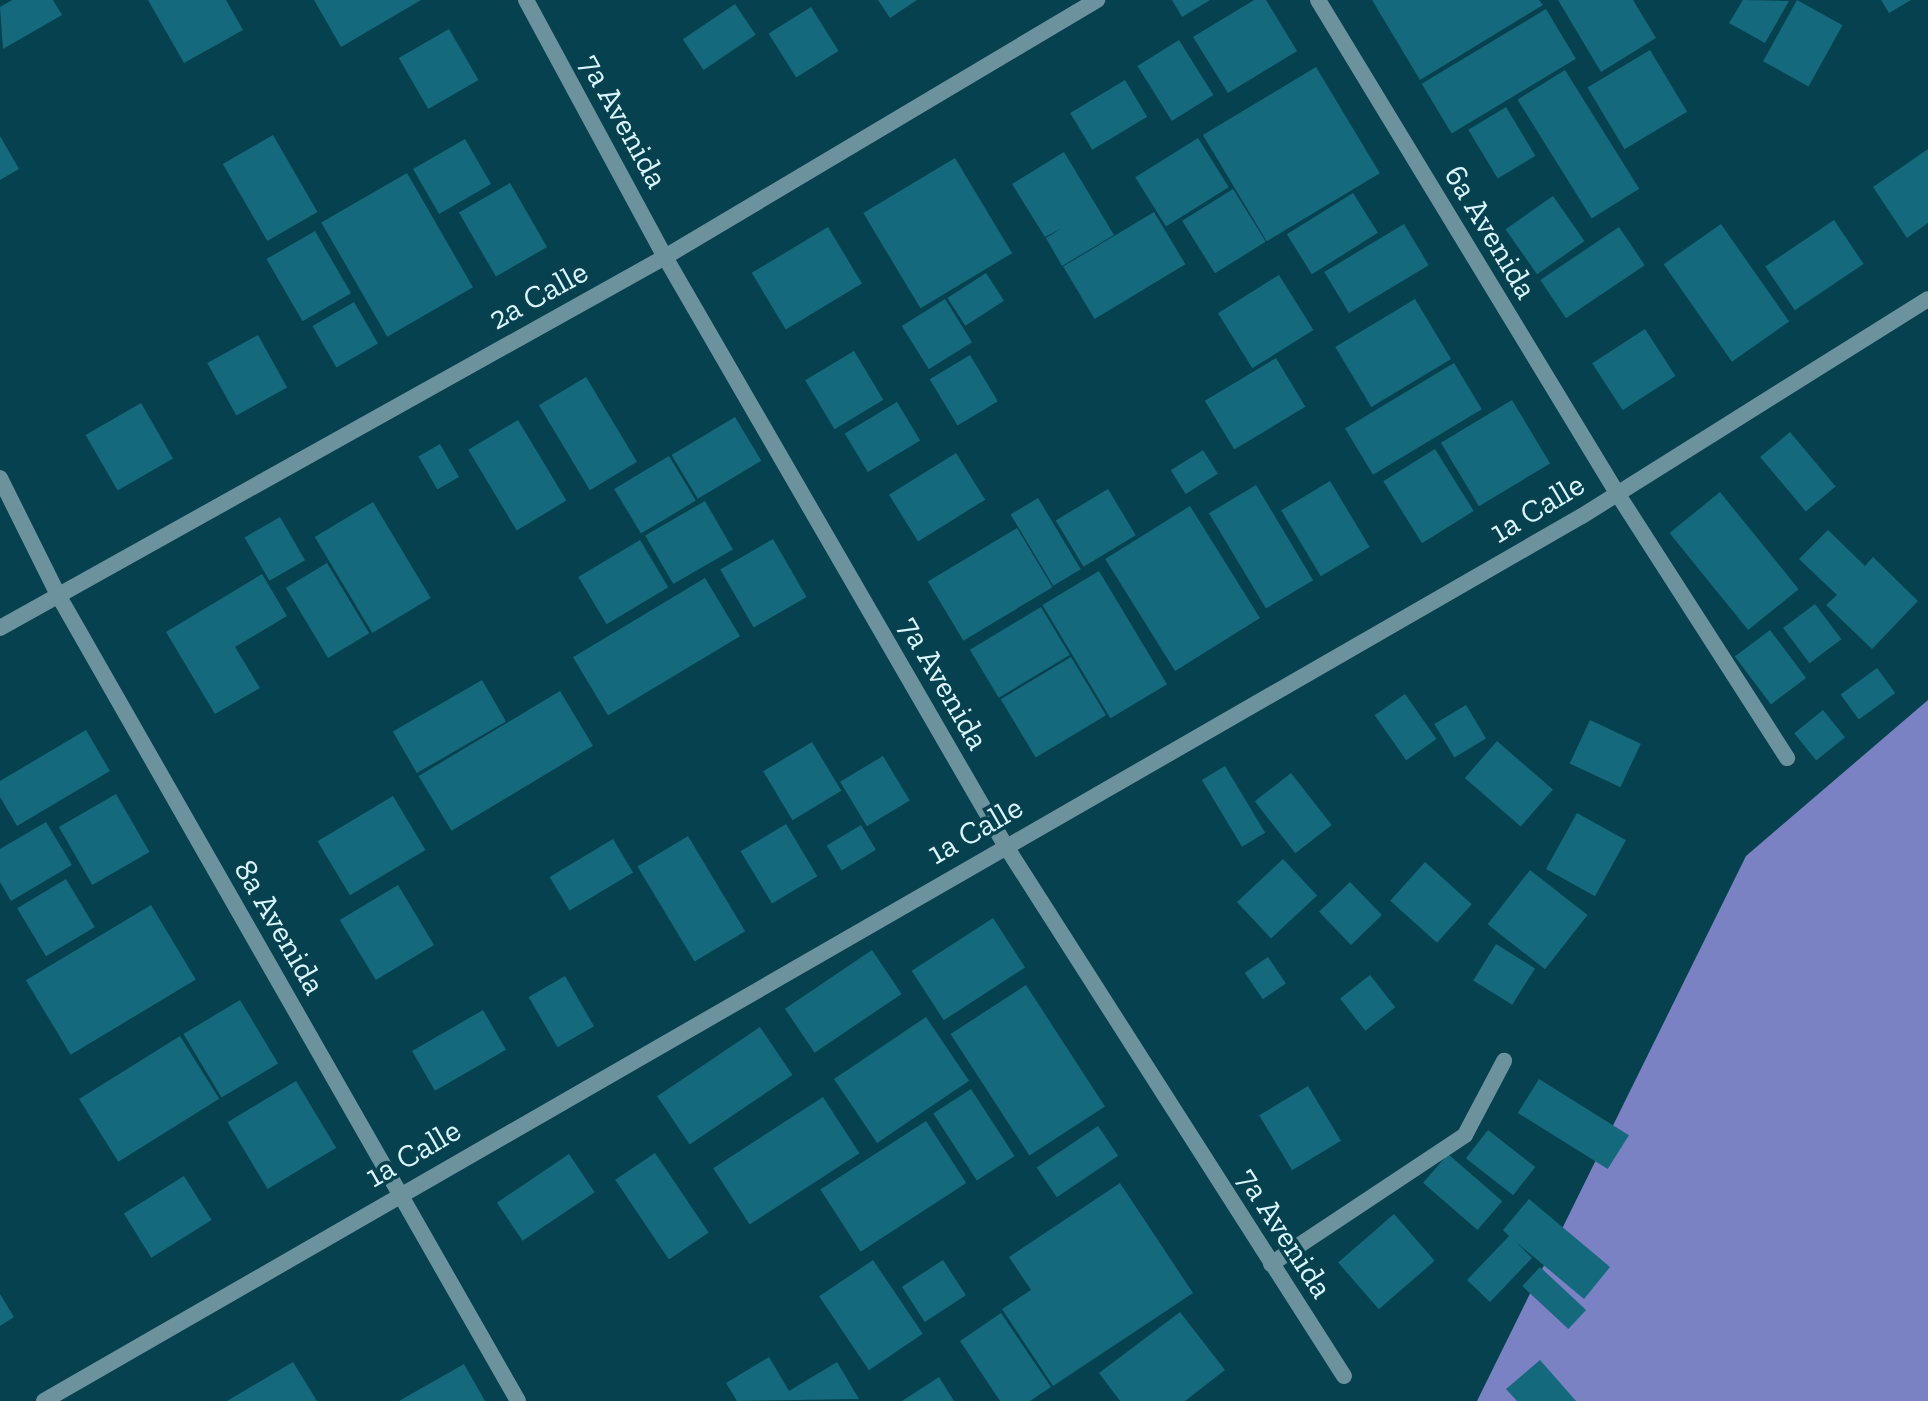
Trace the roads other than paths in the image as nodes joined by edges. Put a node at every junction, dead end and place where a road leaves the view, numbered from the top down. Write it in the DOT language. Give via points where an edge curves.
graph roads {
  1 [pos="526,0"];
  2 [pos="1097,0"];
  3 [pos="1318,0"];
  4 [pos="665,257"];
  5 [pos="1928,299"];
  6 [pos="0,478"];
  7 [pos="1617,493"];
  8 [pos="57,593"];
  9 [pos="0,628"];
  10 [pos="1787,758"];
  11 [pos="1005,845"];
  12 [pos="1504,1061"];
  13 [pos="400,1193"];
  14 [pos="1271,1264"];
  15 [pos="1344,1376"];
  16 [pos="44,1401"];
  17 [pos="518,1401"];
  1 -- 4 [label="street, 7a Avenida"];
  2 -- 4 [label="street, 2a Calle"];
  3 -- 7 [label="street, 6a Avenida"];
  4 -- 8 [label="street, 2a Calle"];
  4 -- 11 [label="street, 7a Avenida"];
  5 -- 7 [label="street, 1a Calle"];
  6 -- 8 [label="street, 8a Avenida"];
  7 -- 10 [label="street, 6a Avenida"];
  7 -- 11 [label="street, 1a Calle"];
  8 -- 9 [label="street, 2a Calle"];
  8 -- 13 [label="street, 8a Avenida"];
  11 -- 13 [label="street, 1a Calle"];
  11 -- 14 [label="street, 7a Avenida"];
  12 -- 14 [label="street" via="1465,1135"];
  13 -- 16 [label="street, 1a Calle"];
  13 -- 17 [label="street, 8a Avenida"];
  14 -- 15 [label="street, 7a Avenida"];
}
